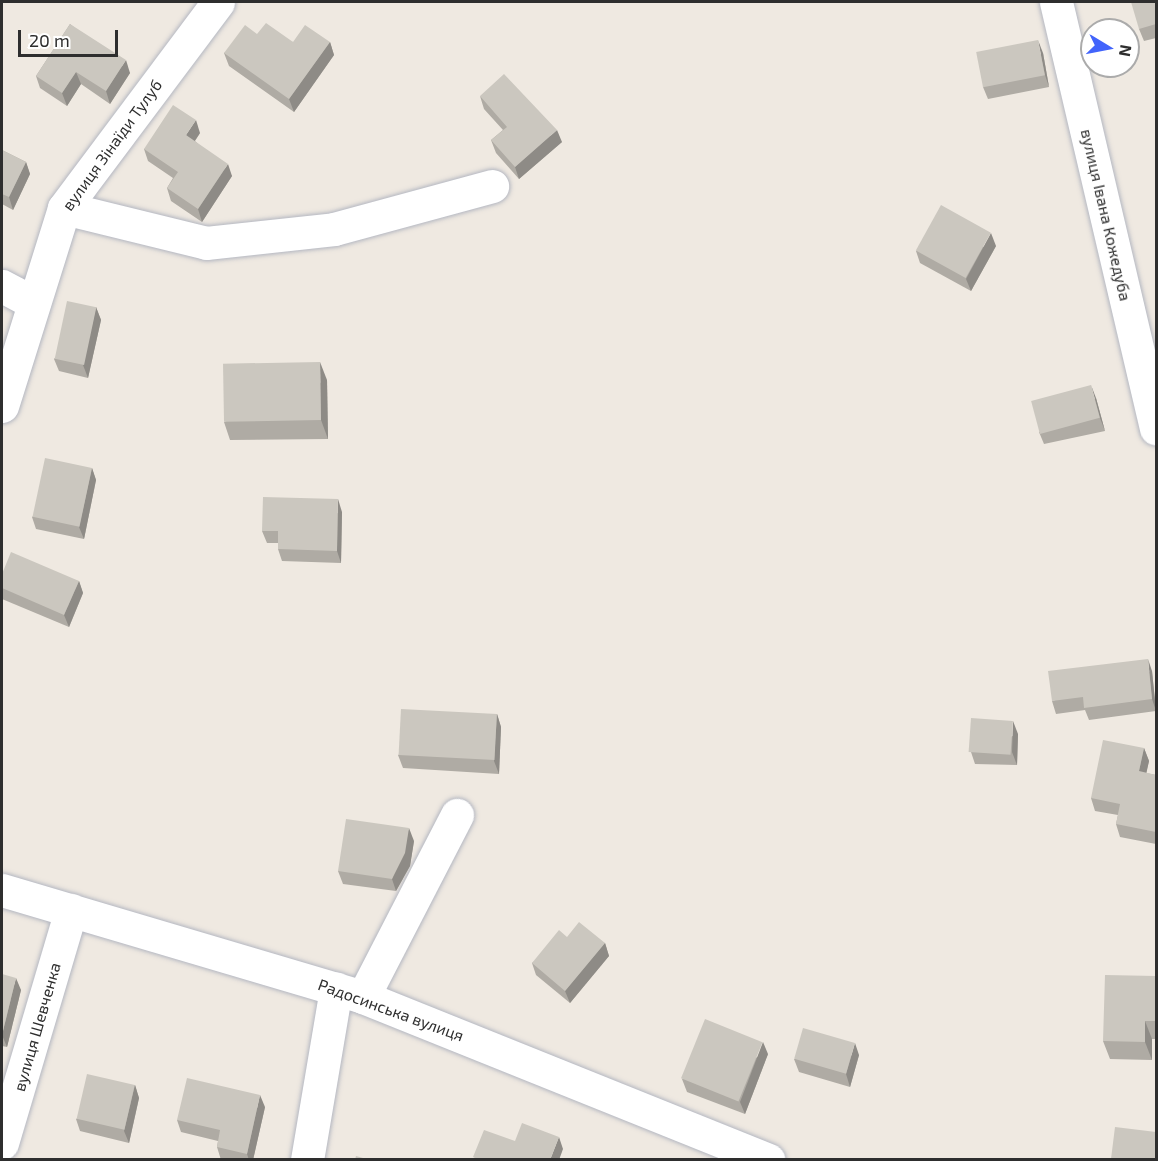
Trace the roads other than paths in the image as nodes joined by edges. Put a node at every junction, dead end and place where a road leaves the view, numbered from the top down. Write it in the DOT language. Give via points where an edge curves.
graph roads {
  1 [pos="218,2"];
  2 [pos="1056,2"];
  3 [pos="492,186"];
  4 [pos="64,208"];
  5 [pos="2,286"];
  6 [pos="34,303"];
  7 [pos="2,406"];
  8 [pos="1156,428"];
  9 [pos="457,815"];
  10 [pos="2,890"];
  11 [pos="71,910"];
  12 [pos="349,992"];
  13 [pos="2,1143"];
  14 [pos="307,1160"];
  15 [pos="769,1160"];
  1 -- 4 [label="street, вулиця Зінаїди Тулуб"];
  2 -- 8 [label="street, вулиця Івана Кожедуба"];
  3 -- 4 [label="street" via="334,229 206,243"];
  4 -- 6 [label="street, вулиця Зінаїди Тулуб"];
  5 -- 6 [label="street"];
  6 -- 7 [label="street, вулиця Зінаїди Тулуб"];
  9 -- 12 [label="street"];
  10 -- 11 [label="street, Радосинська вулиця"];
  11 -- 12 [label="street, Радосинська вулиця"];
  11 -- 13 [label="street, вулиця Шевченка"];
  12 -- 14 [label="street"];
  12 -- 15 [label="street, Радосинська вулиця"];
}
